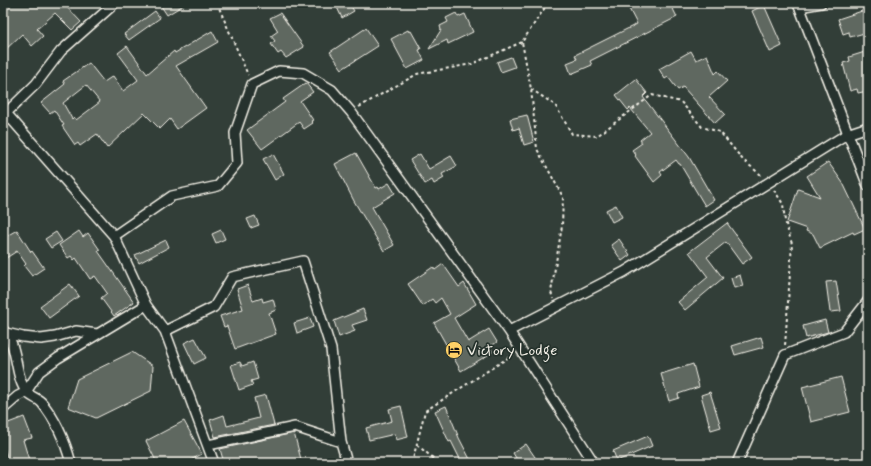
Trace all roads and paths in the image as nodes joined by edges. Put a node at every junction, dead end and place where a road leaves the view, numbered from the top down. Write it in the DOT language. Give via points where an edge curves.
graph roads {
  1 [pos="217,3"];
  2 [pos="548,3"];
  3 [pos="821,3"];
  4 [pos="114,4"];
  5 [pos="798,5"];
  6 [pos="522,42"];
  7 [pos="252,84"];
  8 [pos="532,89"];
  9 [pos="351,112"];
  10 [pos="5,114"];
  11 [pos="868,127"];
  12 [pos="847,134"];
  13 [pos="769,182"];
  14 [pos="868,186"];
  15 [pos="114,236"];
  16 [pos="868,301"];
  17 [pos="146,305"];
  18 [pos="555,308"];
  19 [pos="165,330"];
  20 [pos="5,331"];
  21 [pos="509,331"];
  22 [pos="97,334"];
  23 [pos="521,349"];
  24 [pos="785,355"];
  25 [pos="26,392"];
  26 [pos="3,409"];
  27 [pos="341,442"];
  28 [pos="208,445"];
  29 [pos="416,445"];
  30 [pos="71,463"];
  31 [pos="214,463"];
  32 [pos="347,463"];
  33 [pos="412,463"];
  34 [pos="440,463"];
  35 [pos="594,463"];
  36 [pos="737,463"];
  1 -- 7 [label="path"];
  2 -- 6 [label="path"];
  3 -- 5 [label="street"];
  4 -- 10 [label="street" via="61,51 36,84"];
  5 -- 12 [label="street"];
  6 -- 8 [label="path"];
  6 -- 9 [label="path" via="472,64 417,74"];
  7 -- 9 [label="street" via="279,71 303,73 332,90"];
  7 -- 15 [label="street" via="235,133 237,163 218,186 172,196"];
  8 -- 13 [label="path" via="555,105 572,134 597,136 652,95 681,102 702,127 720,132 743,160"];
  8 -- 18 [label="path" via="537,149 563,197 562,226 551,292"];
  9 -- 21 [label="street"];
  10 -- 15 [label="street"];
  11 -- 12 [label="street"];
  12 -- 13 [label="street"];
  12 -- 14 [label="street"];
  13 -- 18 [label="street" via="624,272"];
  13 -- 24 [label="path" via="784,204 785,221 792,244"];
  15 -- 17 [label="street"];
  16 -- 24 [label="street" via="844,332"];
  17 -- 19 [label="street"];
  17 -- 22 [label="street"];
  18 -- 21 [label="street"];
  19 -- 27 [label="street" via="214,307 232,277 303,261 331,349"];
  19 -- 28 [label="street"];
  20 -- 22 [label="street" via="23,337 41,338 76,331"];
  20 -- 25 [label="street"];
  21 -- 23 [label="street"];
  22 -- 25 [label="street" via="39,372"];
  23 -- 29 [label="path" via="425,411"];
  23 -- 35 [label="street"];
  24 -- 36 [label="street"];
  25 -- 26 [label="street"];
  25 -- 30 [label="street" via="40,401 56,422 66,443"];
  27 -- 28 [label="street" via="295,427"];
  27 -- 32 [label="street"];
  28 -- 31 [label="street"];
  29 -- 33 [label="path"];
  29 -- 34 [label="path"];
}
